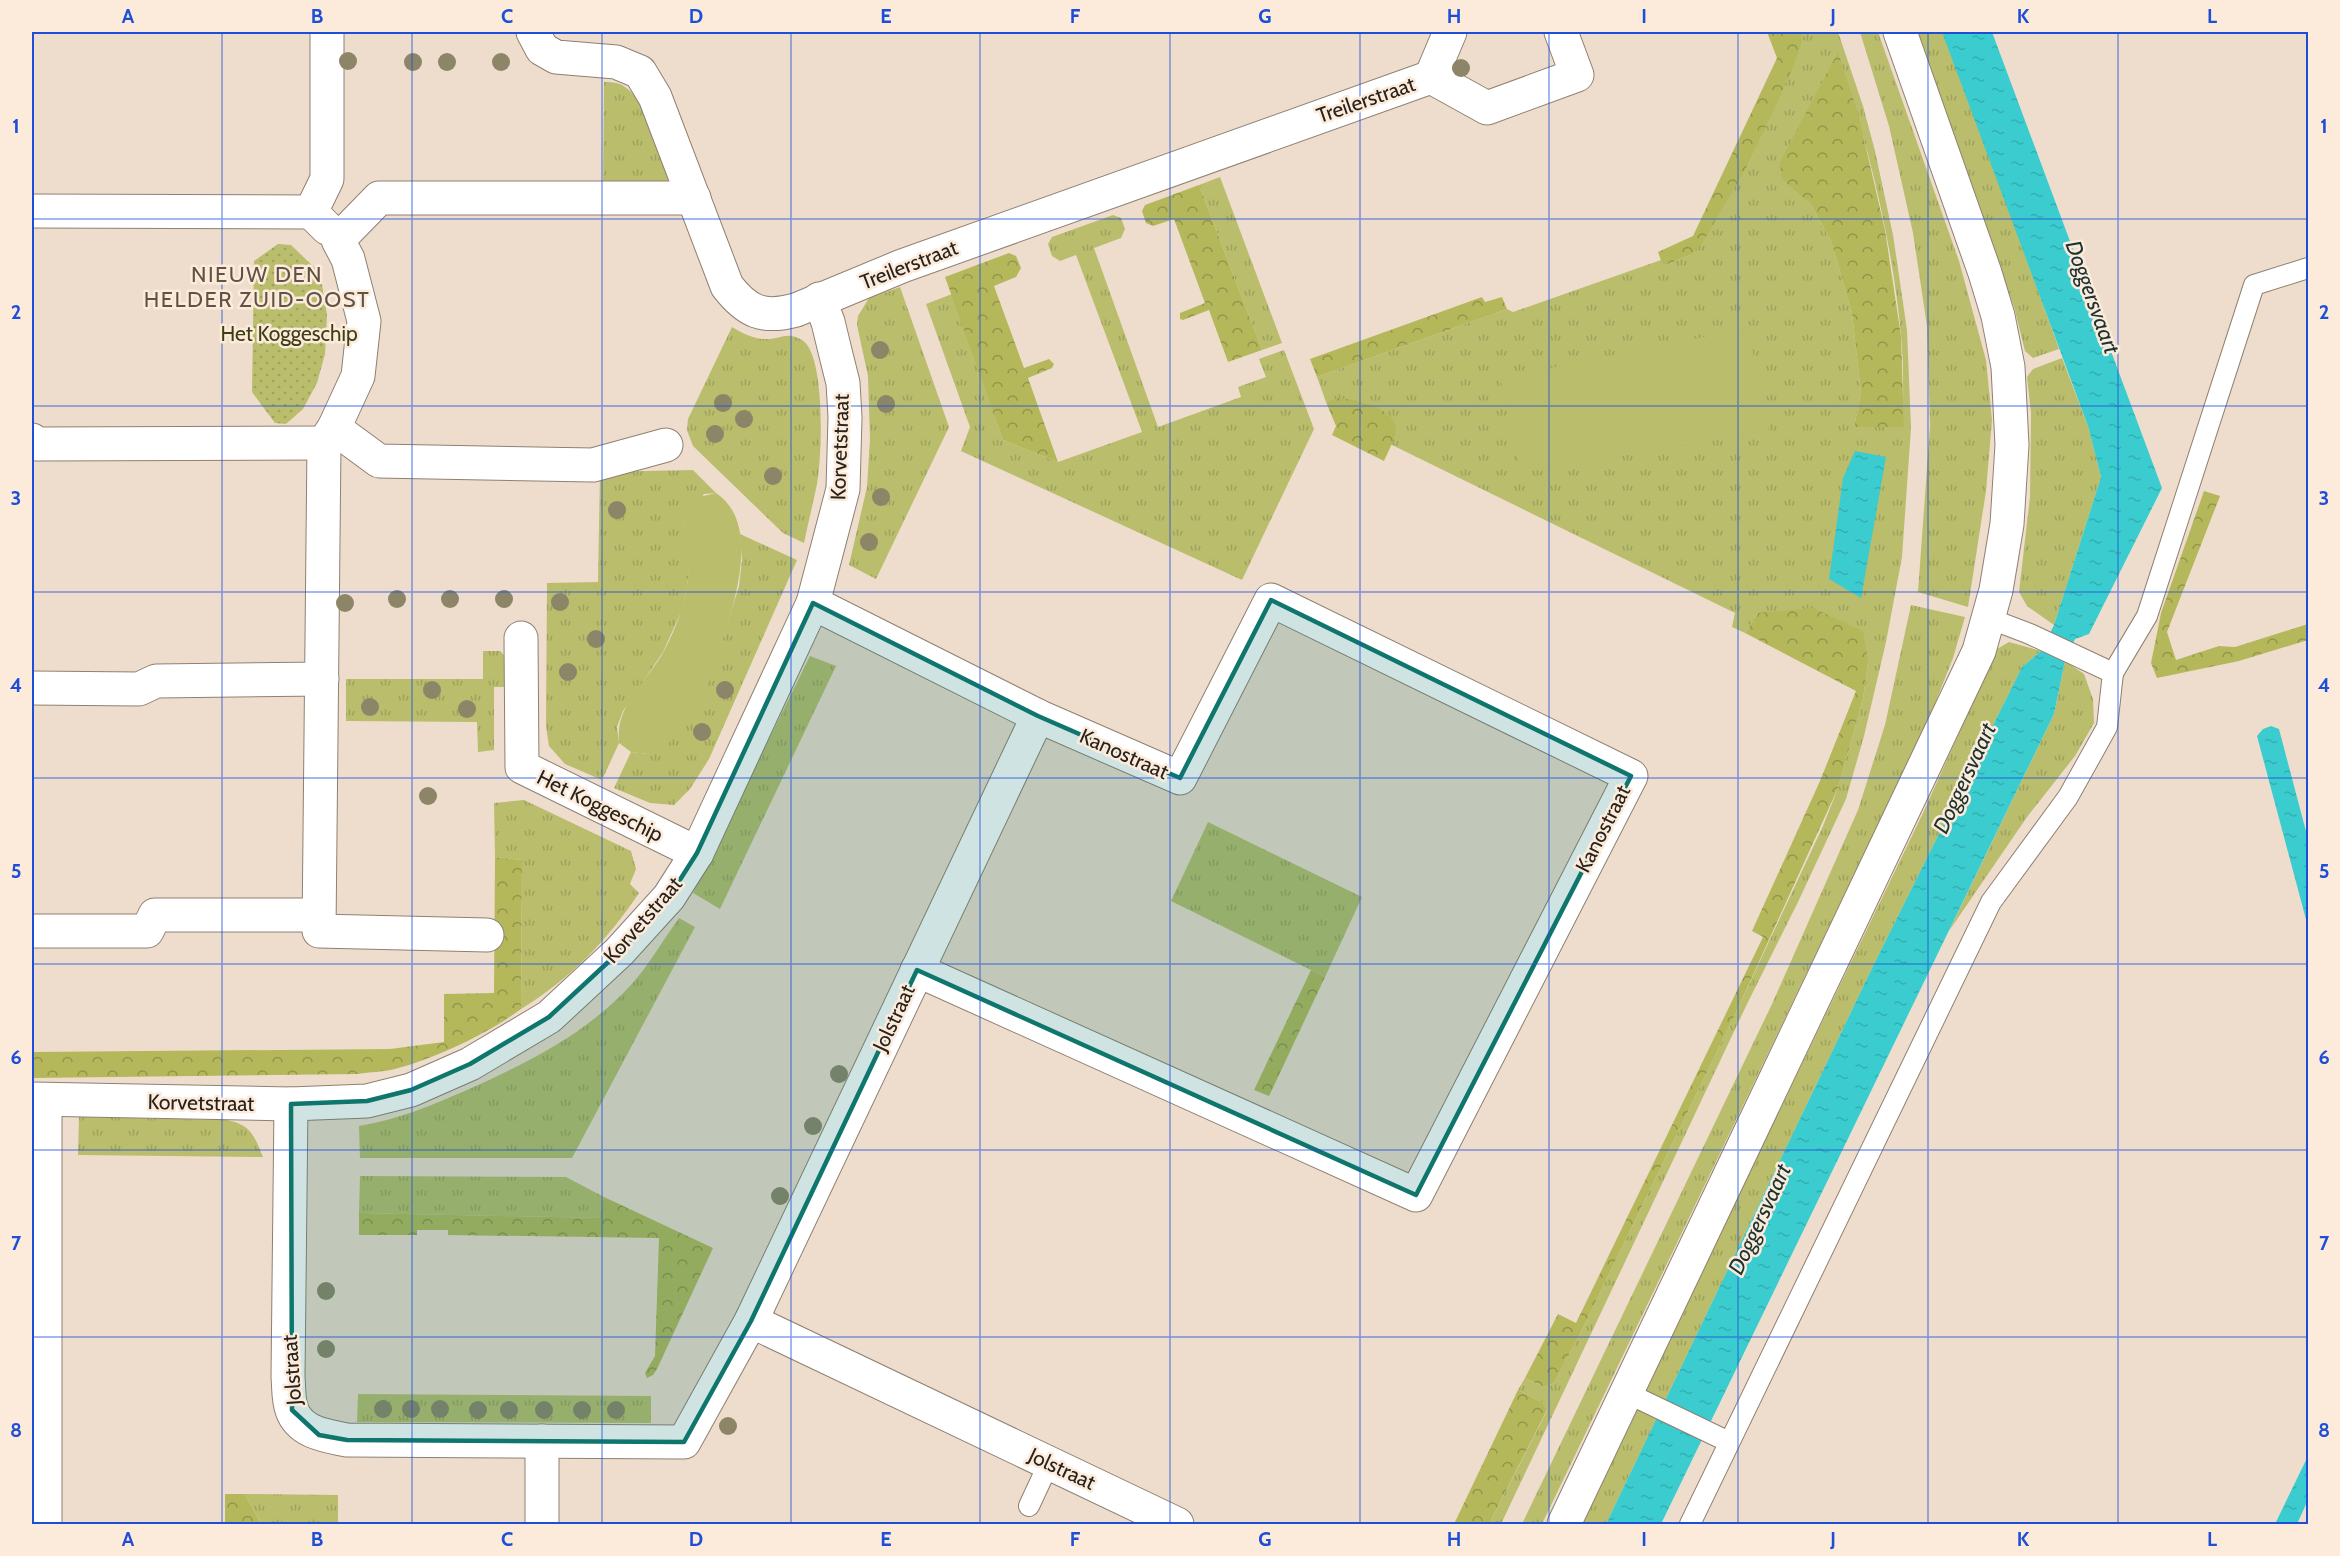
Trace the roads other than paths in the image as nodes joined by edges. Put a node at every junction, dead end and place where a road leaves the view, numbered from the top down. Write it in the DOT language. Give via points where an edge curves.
graph roads {
  1 [pos="327,32"];
  2 [pos="533,32"];
  3 [pos="1450,32"];
  4 [pos="1561,32"];
  5 [pos="1900,32"];
  6 [pos="1431,77"];
  7 [pos="694,198"];
  8 [pos="32,211"];
  9 [pos="311,212"];
  10 [pos="338,240"];
  11 [pos="2308,268"];
  12 [pos="819,299"];
  13 [pos="329,436"];
  14 [pos="32,440"];
  15 [pos="666,445"];
  16 [pos="813,603"];
  17 [pos="1988,618"];
  18 [pos="521,638"];
  19 [pos="2113,673"];
  20 [pos="322,680"];
  21 [pos="32,688"];
  22 [pos="1038,716"];
  23 [pos="697,853"];
  24 [pos="318,915"];
  25 [pos="32,931"];
  26 [pos="487,935"];
  27 [pos="917,970"];
  28 [pos="38,1100"];
  29 [pos="291,1104"];
  30 [pos="751,1321"];
  31 [pos="38,1393"];
  32 [pos="1627,1393"];
  33 [pos="543,1441"];
  34 [pos="1730,1442"];
  35 [pos="1048,1463"];
  36 [pos="1029,1506"];
  37 [pos="45,1524"];
  38 [pos="542,1524"];
  39 [pos="1177,1524"];
  40 [pos="1564,1524"];
  41 [pos="1690,1524"];
  1 -- 9 [label="street" via="327,179"];
  2 -- 7 [label="street, Treilerstraat" via="542,49 556,57 616,62 640,72 655,97"];
  3 -- 6 [label="street, Treilerstraat"];
  4 -- 6 [label="street, Treilerstraat" via="1578,75 1487,108"];
  5 -- 17 [label="street" via="1985,273 2008,367 2012,445 2007,524"];
  6 -- 12 [label="street, Treilerstraat"];
  7 -- 10 [label="street" via="379,198"];
  7 -- 12 [label="street, Treilerstraat" via="727,286 740,303 763,314 778,315"];
  8 -- 9 [label="street"];
  9 -- 10 [label="street"];
  10 -- 13 [label="street" via="348,260 364,321 358,376"];
  11 -- 19 [label="lane" via="2254,285 2147,616"];
  12 -- 16 [label="street, Korvetstraat" via="843,383 846,417 843,489"];
  13 -- 14 [label="street" via="36,444"];
  13 -- 15 [label="street" via="379,461 593,465"];
  13 -- 20 [label="street"];
  16 -- 22 [label="street, Kanostraat"];
  16 -- 23 [label="street, Korvetstraat"];
  17 -- 19 [label="lane"];
  17 -- 32 [label="street" via="1979,651"];
  18 -- 23 [label="street, Het Koggeschip" via="522,768"];
  19 -- 34 [label="lane" via="2107,728 2068,797 1991,902"];
  20 -- 21 [label="street" via="156,681 139,689"];
  20 -- 24 [label="street"];
  22 -- 27 [label="street, Jolstraat"];
  22 -- 27 [label="street, Kanostraat" via="1180,778 1271,600 1630,776 1416,1195"];
  23 -- 29 [label="street, Korvetstraat" via="669,897 620,952 549,1017 470,1064 411,1090 367,1101"];
  24 -- 25 [label="street" via="155,915 147,931"];
  24 -- 26 [label="street" via="319,931"];
  27 -- 30 [label="street, Jolstraat"];
  28 -- 29 [label="street, Korvetstraat"];
  28 -- 31 [label="street"];
  29 -- 33 [label="street, Jolstraat" via="288,1377 292,1410 303,1425 319,1435 347,1440"];
  30 -- 33 [label="street, Jolstraat" via="684,1442"];
  30 -- 35 [label="street, Jolstraat"];
  31 -- 37 [label="street"];
  32 -- 34 [label="lane"];
  32 -- 40 [label="street"];
  33 -- 38 [label="street"];
  34 -- 41 [label="lane"];
  35 -- 36 [label="lane"];
  35 -- 39 [label="street, Jolstraat"];
}
